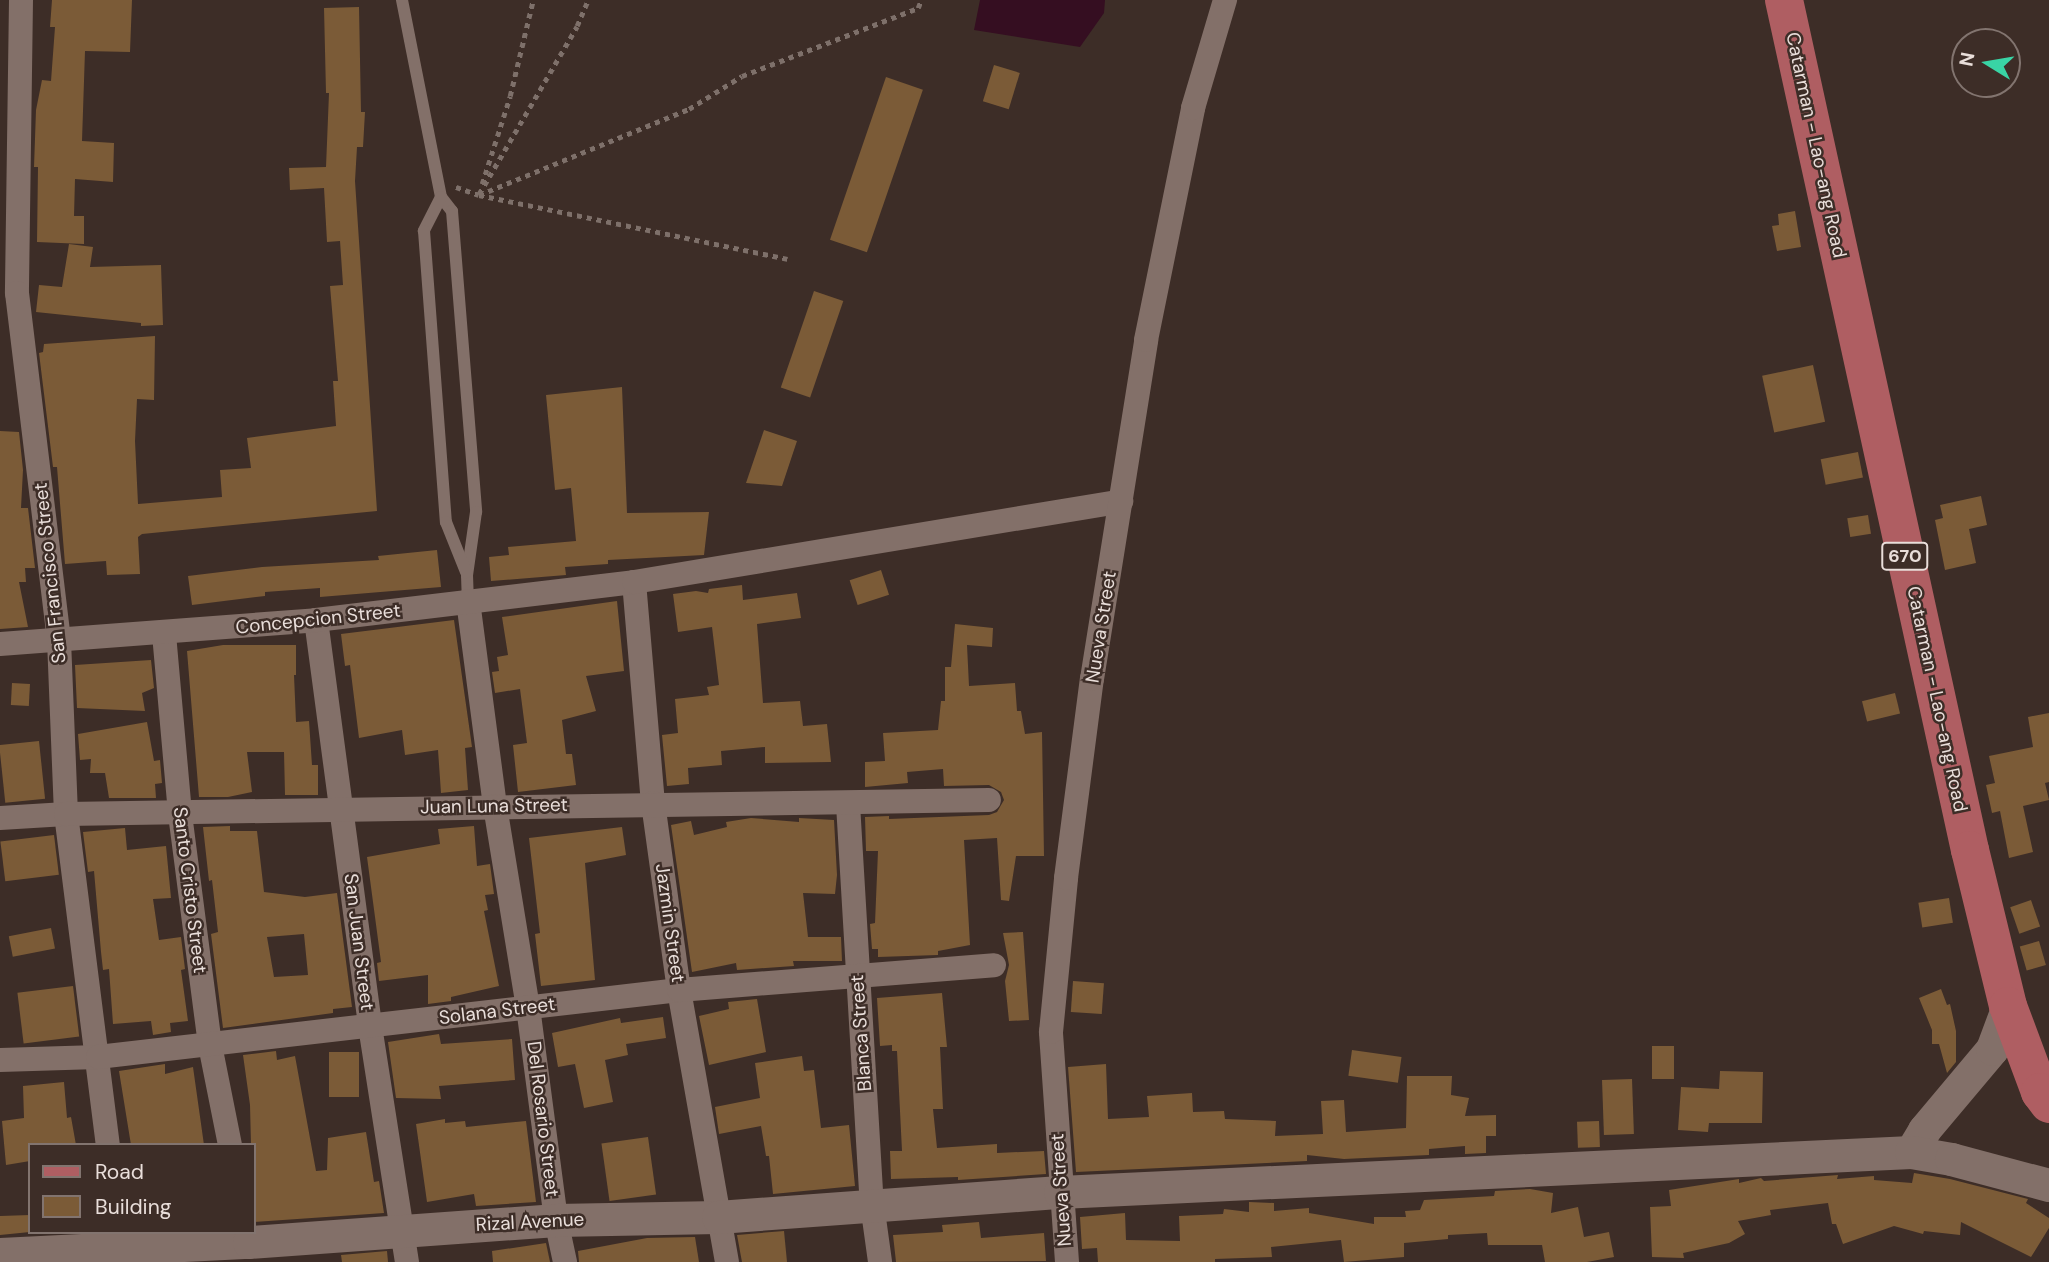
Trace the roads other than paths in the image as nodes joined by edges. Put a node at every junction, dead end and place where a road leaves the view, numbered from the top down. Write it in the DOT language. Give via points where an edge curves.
graph roads {
  1 [pos="21,0"];
  2 [pos="402,0"];
  3 [pos="1225,0"];
  4 [pos="1784,0"];
  5 [pos="441,197"];
  6 [pos="1121,501"];
  7 [pos="467,575"];
  8 [pos="634,582"];
  9 [pos="468,601"];
  10 [pos="316,621"];
  11 [pos="164,634"];
  12 [pos="59,640"];
  13 [pos="0,644"];
  14 [pos="989,800"];
  15 [pos="653,803"];
  16 [pos="848,804"];
  17 [pos="495,806"];
  18 [pos="342,810"];
  19 [pos="66,814"];
  20 [pos="180,814"];
  21 [pos="0,818"];
  22 [pos="994,965"];
  23 [pos="857,974"];
  24 [pos="679,990"];
  25 [pos="2008,1006"];
  26 [pos="528,1007"];
  27 [pos="370,1026"];
  28 [pos="210,1045"];
  29 [pos="98,1057"];
  30 [pos="0,1060"];
  31 [pos="2049,1104"];
  32 [pos="108,1143"];
  33 [pos="230,1143"];
  34 [pos="1910,1152"];
  35 [pos="2049,1185"];
  36 [pos="1060,1192"];
  37 [pos="872,1204"];
  38 [pos="718,1217"];
  39 [pos="556,1220"];
  40 [pos="249,1245"];
  41 [pos="404,1246"];
  42 [pos="120,1247"];
  43 [pos="0,1254"];
  44 [pos="565,1262"];
  45 [pos="727,1262"];
  46 [pos="880,1262"];
  47 [pos="1067,1262"];
  1 -- 12 [label="street, San Francisco Street" via="18,293"];
  2 -- 5 [label="lane"];
  3 -- 6 [label="street, Nueva Street" via="1193,108 1146,340"];
  4 -- 25 [label="main road, Catarman - Lao-ang Road / 670"];
  5 -- 7 [label="lane" via="452,211 476,512"];
  5 -- 7 [label="lane" via="424,231 446,522"];
  6 -- 8 [label="street, Concepcion Street"];
  6 -- 36 [label="street, Nueva Street" via="1092,679 1051,1032"];
  7 -- 9 [label="lane"];
  8 -- 9 [label="street, Concepcion Street"];
  8 -- 15 [label="street, Jazmin Street"];
  9 -- 10 [label="street, Concepcion Street"];
  9 -- 17 [label="street, Del Rosario Street"];
  10 -- 11 [label="street, Concepcion Street"];
  10 -- 18 [label="street, San Juan Street"];
  11 -- 12 [label="street, Concepcion Street"];
  11 -- 20 [label="street, Santo Cristo Street"];
  12 -- 13 [label="street, Concepcion Street"];
  12 -- 19 [label="street, San Francisco Street"];
  14 -- 16 [label="street, Juan Luna Street"];
  15 -- 16 [label="street, Juan Luna Street"];
  15 -- 17 [label="street, Juan Luna Street"];
  15 -- 24 [label="street, Jazmin Street"];
  16 -- 23 [label="street, Blanca Street"];
  17 -- 18 [label="street, Juan Luna Street"];
  17 -- 26 [label="street, Del Rosario Street"];
  18 -- 20 [label="street, Juan Luna Street"];
  18 -- 27 [label="street, San Juan Street"];
  19 -- 20 [label="street, Juan Luna Street"];
  19 -- 21 [label="street, Juan Luna Street"];
  19 -- 29 [label="street, San Francisco Street"];
  20 -- 28 [label="street, Santo Cristo Street"];
  22 -- 23 [label="street, Solana Street"];
  23 -- 24 [label="street, Solana Street"];
  23 -- 37 [label="street, Blanca Street"];
  24 -- 26 [label="street, Solana Street"];
  24 -- 38 [label="street, Jazmin Street"];
  25 -- 31 [label="main road, Catarman - Lao-ang Road / 670" via="2040,1092"];
  25 -- 34 [label="street" via="1992,1049"];
  26 -- 27 [label="street, Solana Street"];
  26 -- 39 [label="street, Del Rosario Street"];
  27 -- 28 [label="street, Solana Street"];
  27 -- 41 [label="street, San Juan Street"];
  28 -- 29 [label="street, Solana Street"];
  28 -- 33 [label="street, Santo Cristo Street"];
  29 -- 30 [label="street, Solana Street"];
  29 -- 32 [label="street, San Francisco Street"];
  34 -- 35 [label="street, Rizal Avenue"];
  34 -- 36 [label="street, Rizal Avenue"];
  36 -- 37 [label="street, Rizal Avenue"];
  36 -- 47 [label="street, Nueva Street"];
  37 -- 38 [label="street, Rizal Avenue"];
  37 -- 46 [label="street, Blanca Street"];
  38 -- 39 [label="street, Rizal Avenue"];
  38 -- 45 [label="street, Jazmin Street"];
  39 -- 41 [label="street, Rizal Avenue"];
  39 -- 44 [label="street, Del Rosario Street"];
  40 -- 41 [label="street, Rizal Avenue"];
  40 -- 42 [label="street, Rizal Avenue"];
  42 -- 43 [label="street, Rizal Avenue"];
}
